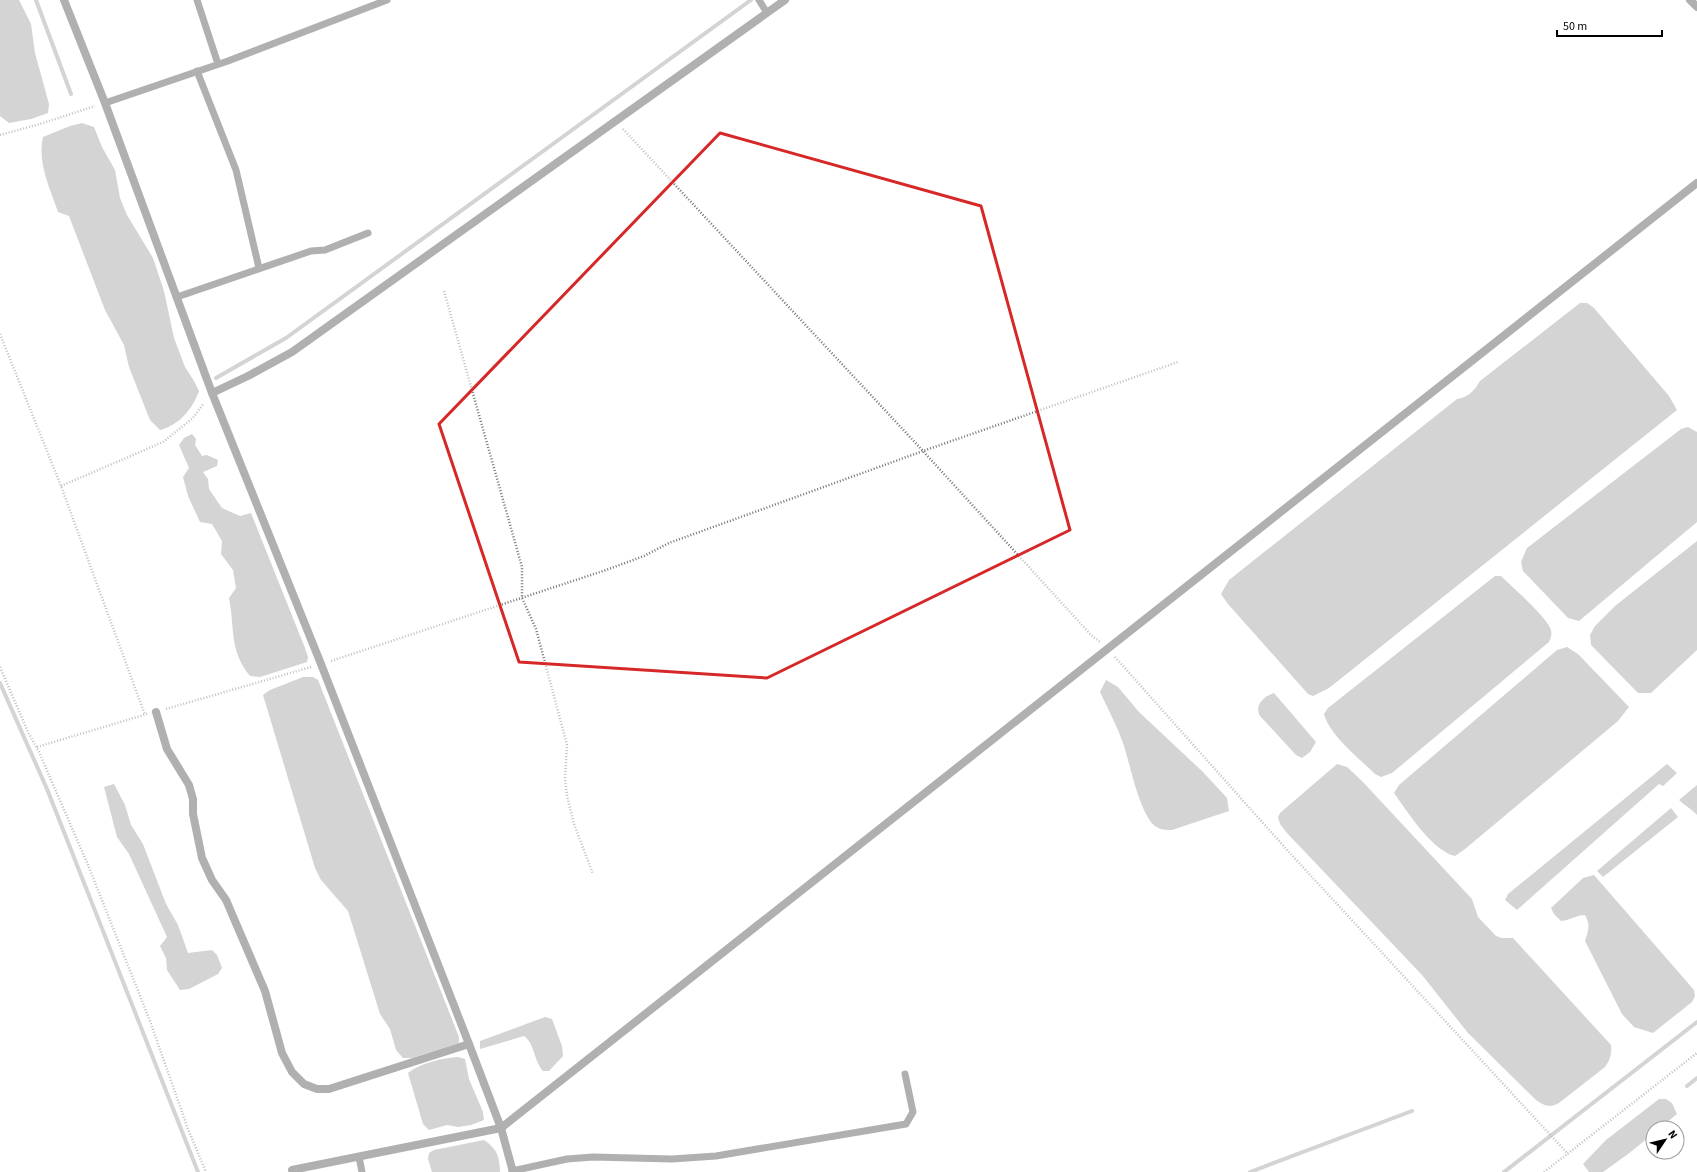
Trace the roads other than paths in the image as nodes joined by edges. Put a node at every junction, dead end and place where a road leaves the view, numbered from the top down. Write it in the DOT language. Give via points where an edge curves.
graph roads {
  1 [pos="64,0"];
  2 [pos="197,0"];
  3 [pos="387,0"];
  4 [pos="785,0"];
  5 [pos="1690,0"];
  6 [pos="759,1"];
  7 [pos="1697,7"];
  8 [pos="767,13"];
  9 [pos="218,64"];
  10 [pos="197,71"];
  11 [pos="105,102"];
  12 [pos="1697,183"];
  13 [pos="368,233"];
  14 [pos="259,268"];
  15 [pos="177,297"];
  16 [pos="212,393"];
  17 [pos="156,712"];
  18 [pos="469,1044"];
  19 [pos="905,1074"];
  20 [pos="501,1128"];
  21 [pos="359,1157"];
  22 [pos="293,1172"];
  23 [pos="362,1172"];
  24 [pos="512,1172"];
  1 -- 11 [label="street"];
  2 -- 9 [label="lane"];
  3 -- 9 [label="lane"];
  4 -- 8 [label="street"];
  5 -- 7 [label="street"];
  6 -- 8 [label="lane"];
  8 -- 16 [label="street" via="292,352"];
  9 -- 10 [label="lane"];
  10 -- 11 [label="lane"];
  10 -- 14 [label="lane" via="236,170"];
  11 -- 15 [label="street"];
  12 -- 20 [label="street"];
  13 -- 14 [label="lane" via="325,250 311,251"];
  14 -- 15 [label="lane"];
  15 -- 16 [label="street"];
  16 -- 18 [label="street"];
  17 -- 18 [label="street" via="166,749 189,785 202,858 212,880 226,900 265,991 282,1053 292,1072 304,1084 317,1089 330,1089"];
  18 -- 20 [label="street"];
  19 -- 24 [label="lane" via="912,1112 906,1124 716,1156 672,1159 592,1157 567,1159"];
  20 -- 21 [label="street"];
  20 -- 24 [label="street"];
  21 -- 22 [label="street" via="292,1170"];
  21 -- 23 [label="lane"];
}
